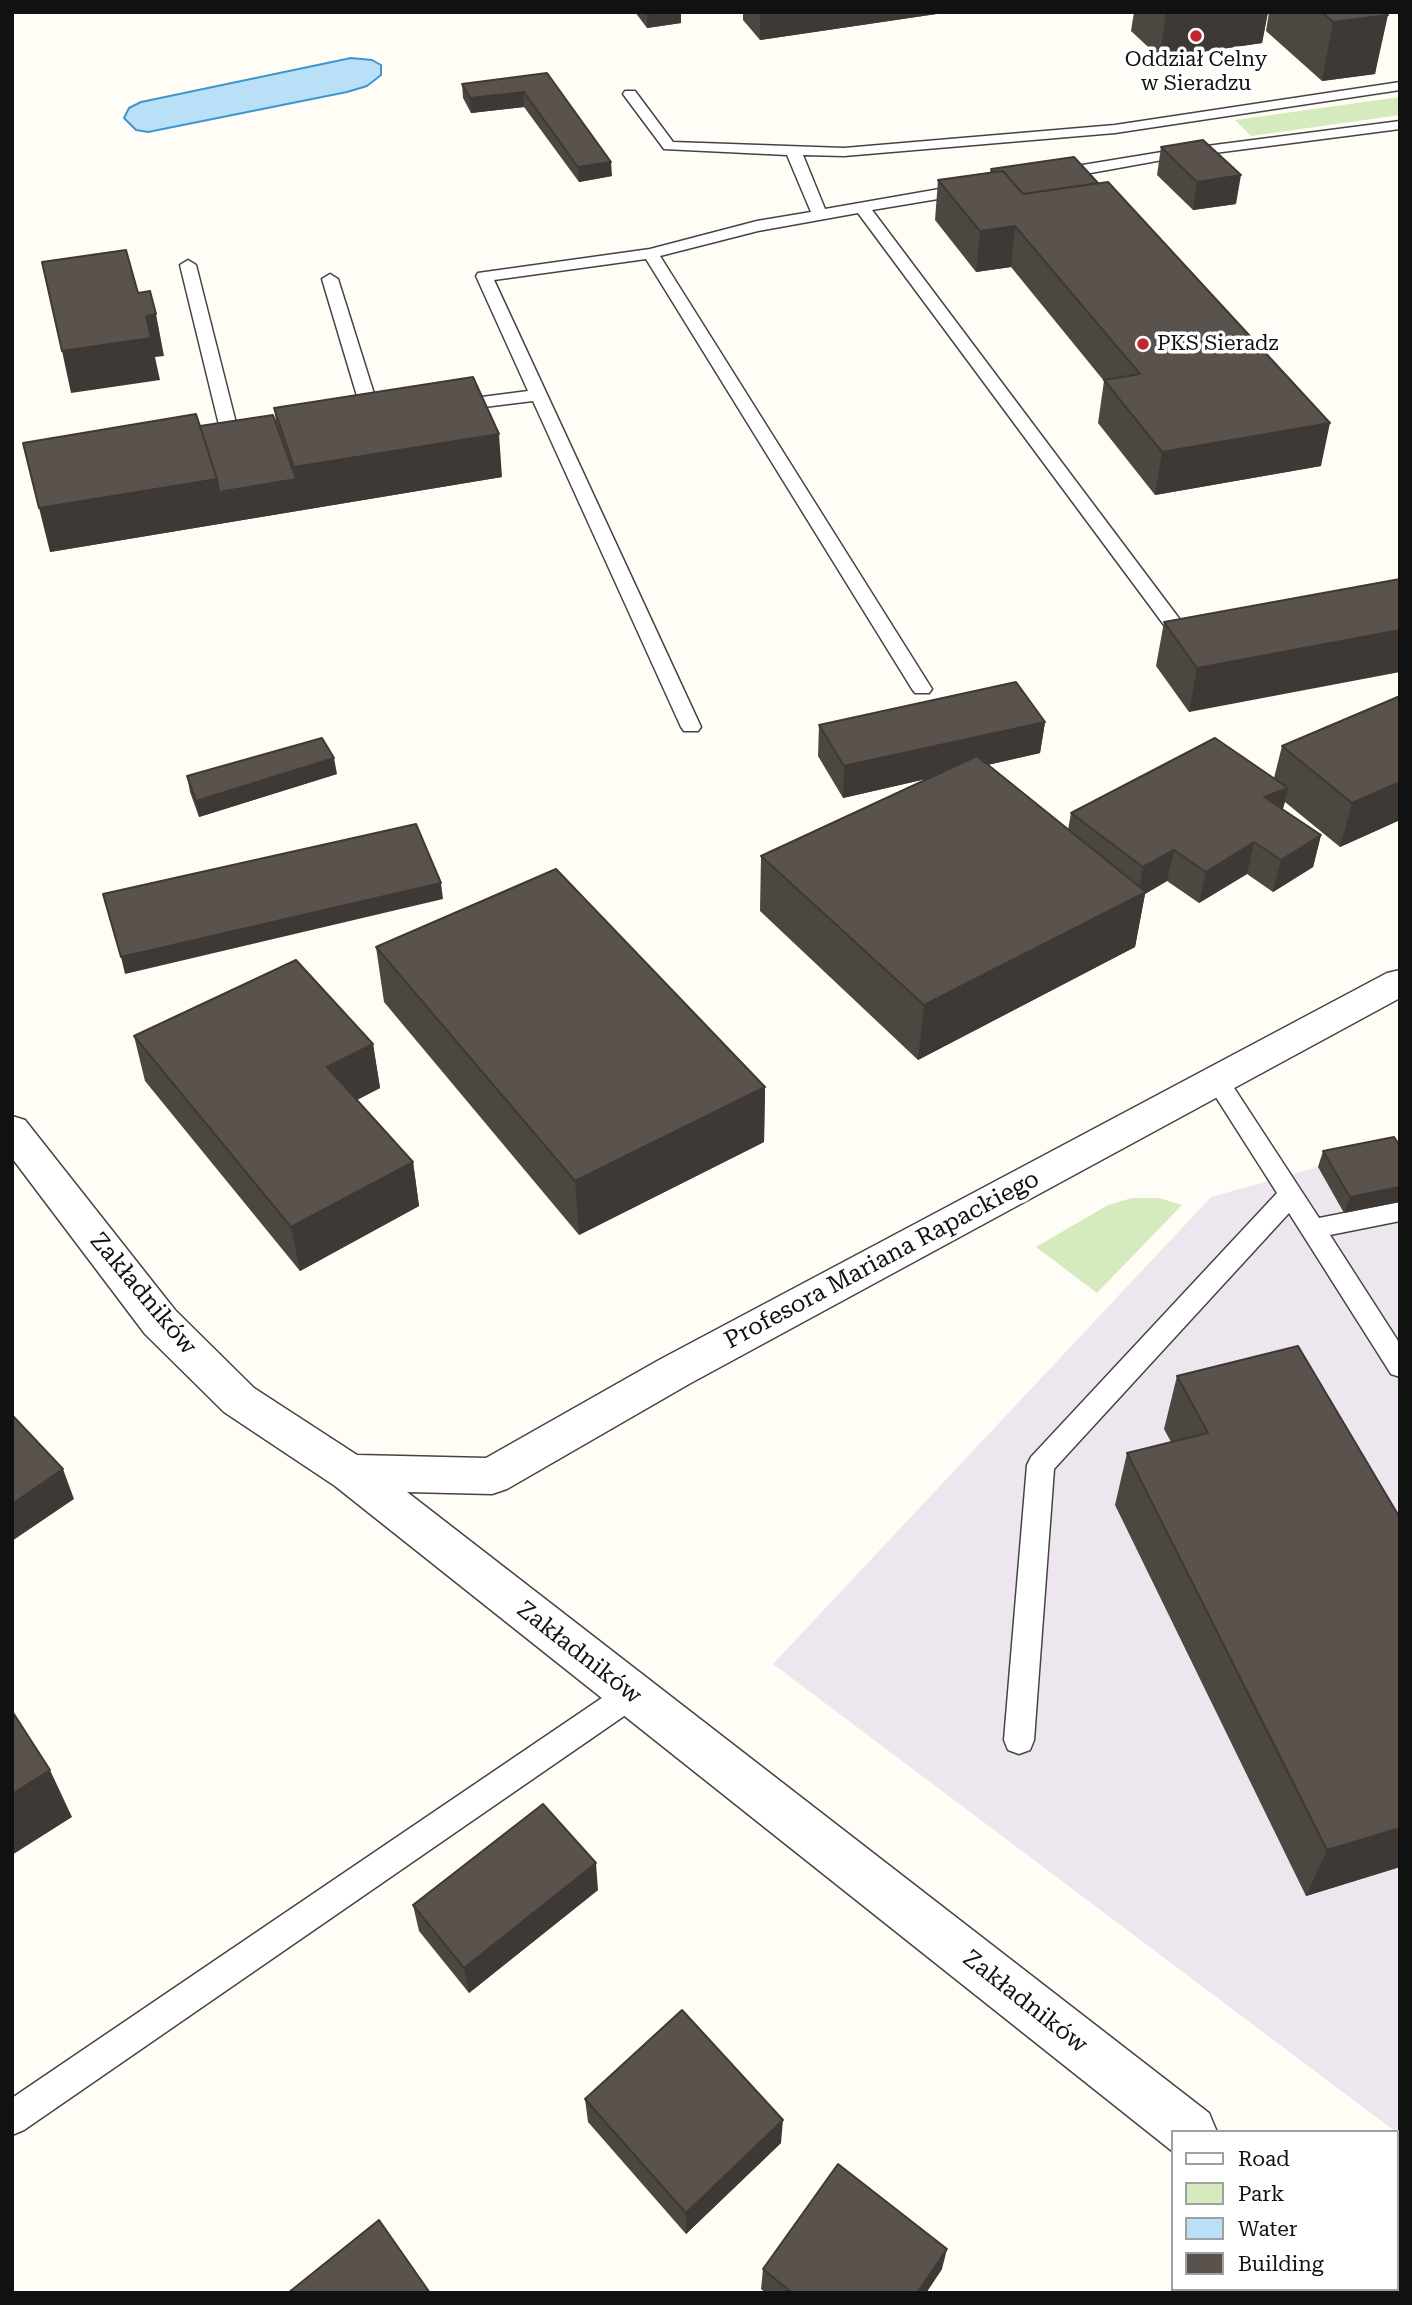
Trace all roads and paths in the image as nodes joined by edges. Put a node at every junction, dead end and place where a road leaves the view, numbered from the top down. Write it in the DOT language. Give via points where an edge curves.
graph roads {
  1 [pos="1400,86"];
  2 [pos="630,94"];
  3 [pos="1400,125"];
  4 [pos="1225,130"];
  5 [pos="793,150"];
  6 [pos="1035,178"];
  7 [pos="982,187"];
  8 [pos="862,208"];
  9 [pos="820,215"];
  10 [pos="651,254"];
  11 [pos="188,265"];
  12 [pos="330,279"];
  13 [pos="538,395"];
  14 [pos="427,409"];
  15 [pos="372,416"];
  16 [pos="268,428"];
  17 [pos="1174,625"];
  18 [pos="922,689"];
  19 [pos="691,727"];
  20 [pos="1400,982"];
  21 [pos="1217,1080"];
  22 [pos="12,1130"];
  23 [pos="1290,1195"];
  24 [pos="1400,1211"];
  25 [pos="1312,1229"];
  26 [pos="1400,1366"];
  27 [pos="350,1473"];
  28 [pos="632,1694"];
  29 [pos="1019,1740"];
  30 [pos="12,2118"];
  31 [pos="1187,2130"];
  1 -- 4 [label="lane"];
  2 -- 5 [label="lane" via="669,146"];
  3 -- 4 [label="lane"];
  4 -- 5 [label="lane" via="1115,129 844,152"];
  4 -- 6 [label="lane"];
  5 -- 9 [label="lane"];
  7 -- 8 [label="lane"];
  8 -- 9 [label="lane"];
  8 -- 17 [label="lane"];
  9 -- 10 [label="lane"];
  10 -- 13 [label="lane" via="484,275"];
  10 -- 18 [label="lane"];
  11 -- 16 [label="lane" via="230,433"];
  12 -- 15 [label="lane"];
  13 -- 14 [label="lane"];
  13 -- 19 [label="lane"];
  20 -- 21 [label="street, Profesora Mariana Rapackiego"];
  21 -- 23 [label="lane"];
  21 -- 27 [label="street, Profesora Mariana Rapackiego" via="674,1372 492,1476"];
  22 -- 27 [label="street, Zakładników" via="160,1322 239,1400"];
  23 -- 25 [label="lane"];
  23 -- 29 [label="lane" via="1041,1465"];
  24 -- 25 [label="lane"];
  25 -- 26 [label="lane"];
  27 -- 28 [label="street, Zakładników"];
  28 -- 30 [label="lane"];
  28 -- 31 [label="street, Zakładników"];
}
